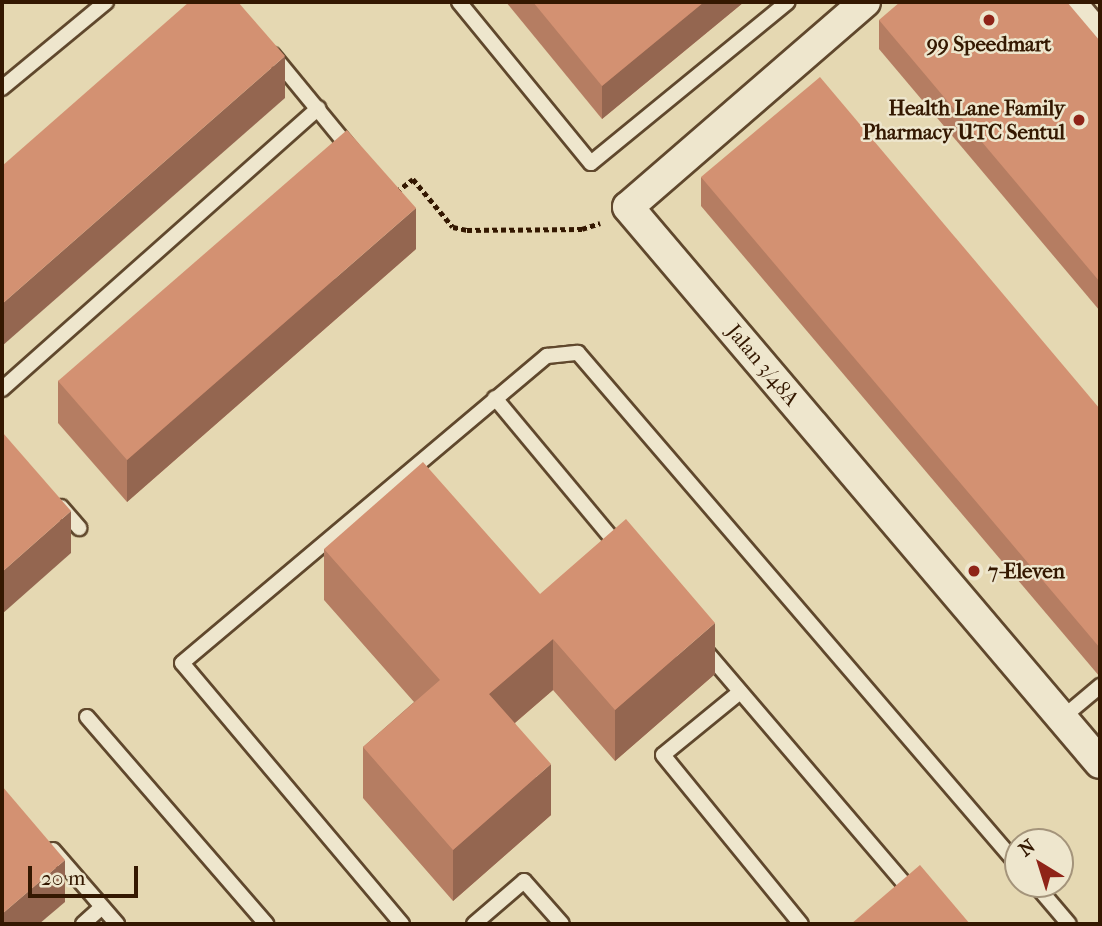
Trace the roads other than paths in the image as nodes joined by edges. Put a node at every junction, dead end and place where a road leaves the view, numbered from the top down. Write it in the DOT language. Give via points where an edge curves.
graph roads {
  1 [pos="106,2"];
  2 [pos="459,2"];
  3 [pos="788,2"];
  4 [pos="865,2"];
  5 [pos="1070,2"];
  6 [pos="1100,38"];
  7 [pos="264,44"];
  8 [pos="2,88"];
  9 [pos="317,108"];
  10 [pos="390,197"];
  11 [pos="2,389"];
  12 [pos="495,398"];
  13 [pos="53,499"];
  14 [pos="79,528"];
  15 [pos="626,556"];
  16 [pos="696,639"];
  17 [pos="1100,686"];
  18 [pos="740,692"];
  19 [pos="87,717"];
  20 [pos="1062,718"];
  21 [pos="1100,763"];
  22 [pos="47,844"];
  23 [pos="1004,848"];
  24 [pos="1047,898"];
  25 [pos="102,907"];
  26 [pos="82,924"];
  27 [pos="117,924"];
  28 [pos="266,924"];
  29 [pos="402,924"];
  30 [pos="474,924"];
  31 [pos="562,924"];
  32 [pos="801,924"];
  33 [pos="939,924"];
  34 [pos="1069,924"];
  1 -- 8 [label="lane"];
  2 -- 3 [label="lane" via="591,163"];
  4 -- 20 [label="street, Jalan 3/48A" via="628,207"];
  5 -- 6 [label="street"];
  7 -- 9 [label="lane"];
  9 -- 10 [label="lane"];
  9 -- 11 [label="lane"];
  12 -- 15 [label="lane"];
  12 -- 23 [label="lane" via="547,356 578,353"];
  12 -- 29 [label="lane" via="182,663"];
  13 -- 14 [label="lane"];
  16 -- 18 [label="lane"];
  17 -- 20 [label="lane"];
  18 -- 32 [label="lane" via="663,755"];
  18 -- 33 [label="lane" via="898,888"];
  19 -- 28 [label="lane"];
  20 -- 21 [label="street, Jalan 3/48A"];
  22 -- 25 [label="lane"];
  24 -- 34 [label="lane"];
  25 -- 26 [label="lane"];
  25 -- 27 [label="lane"];
  30 -- 31 [label="lane" via="524,881"];
}
